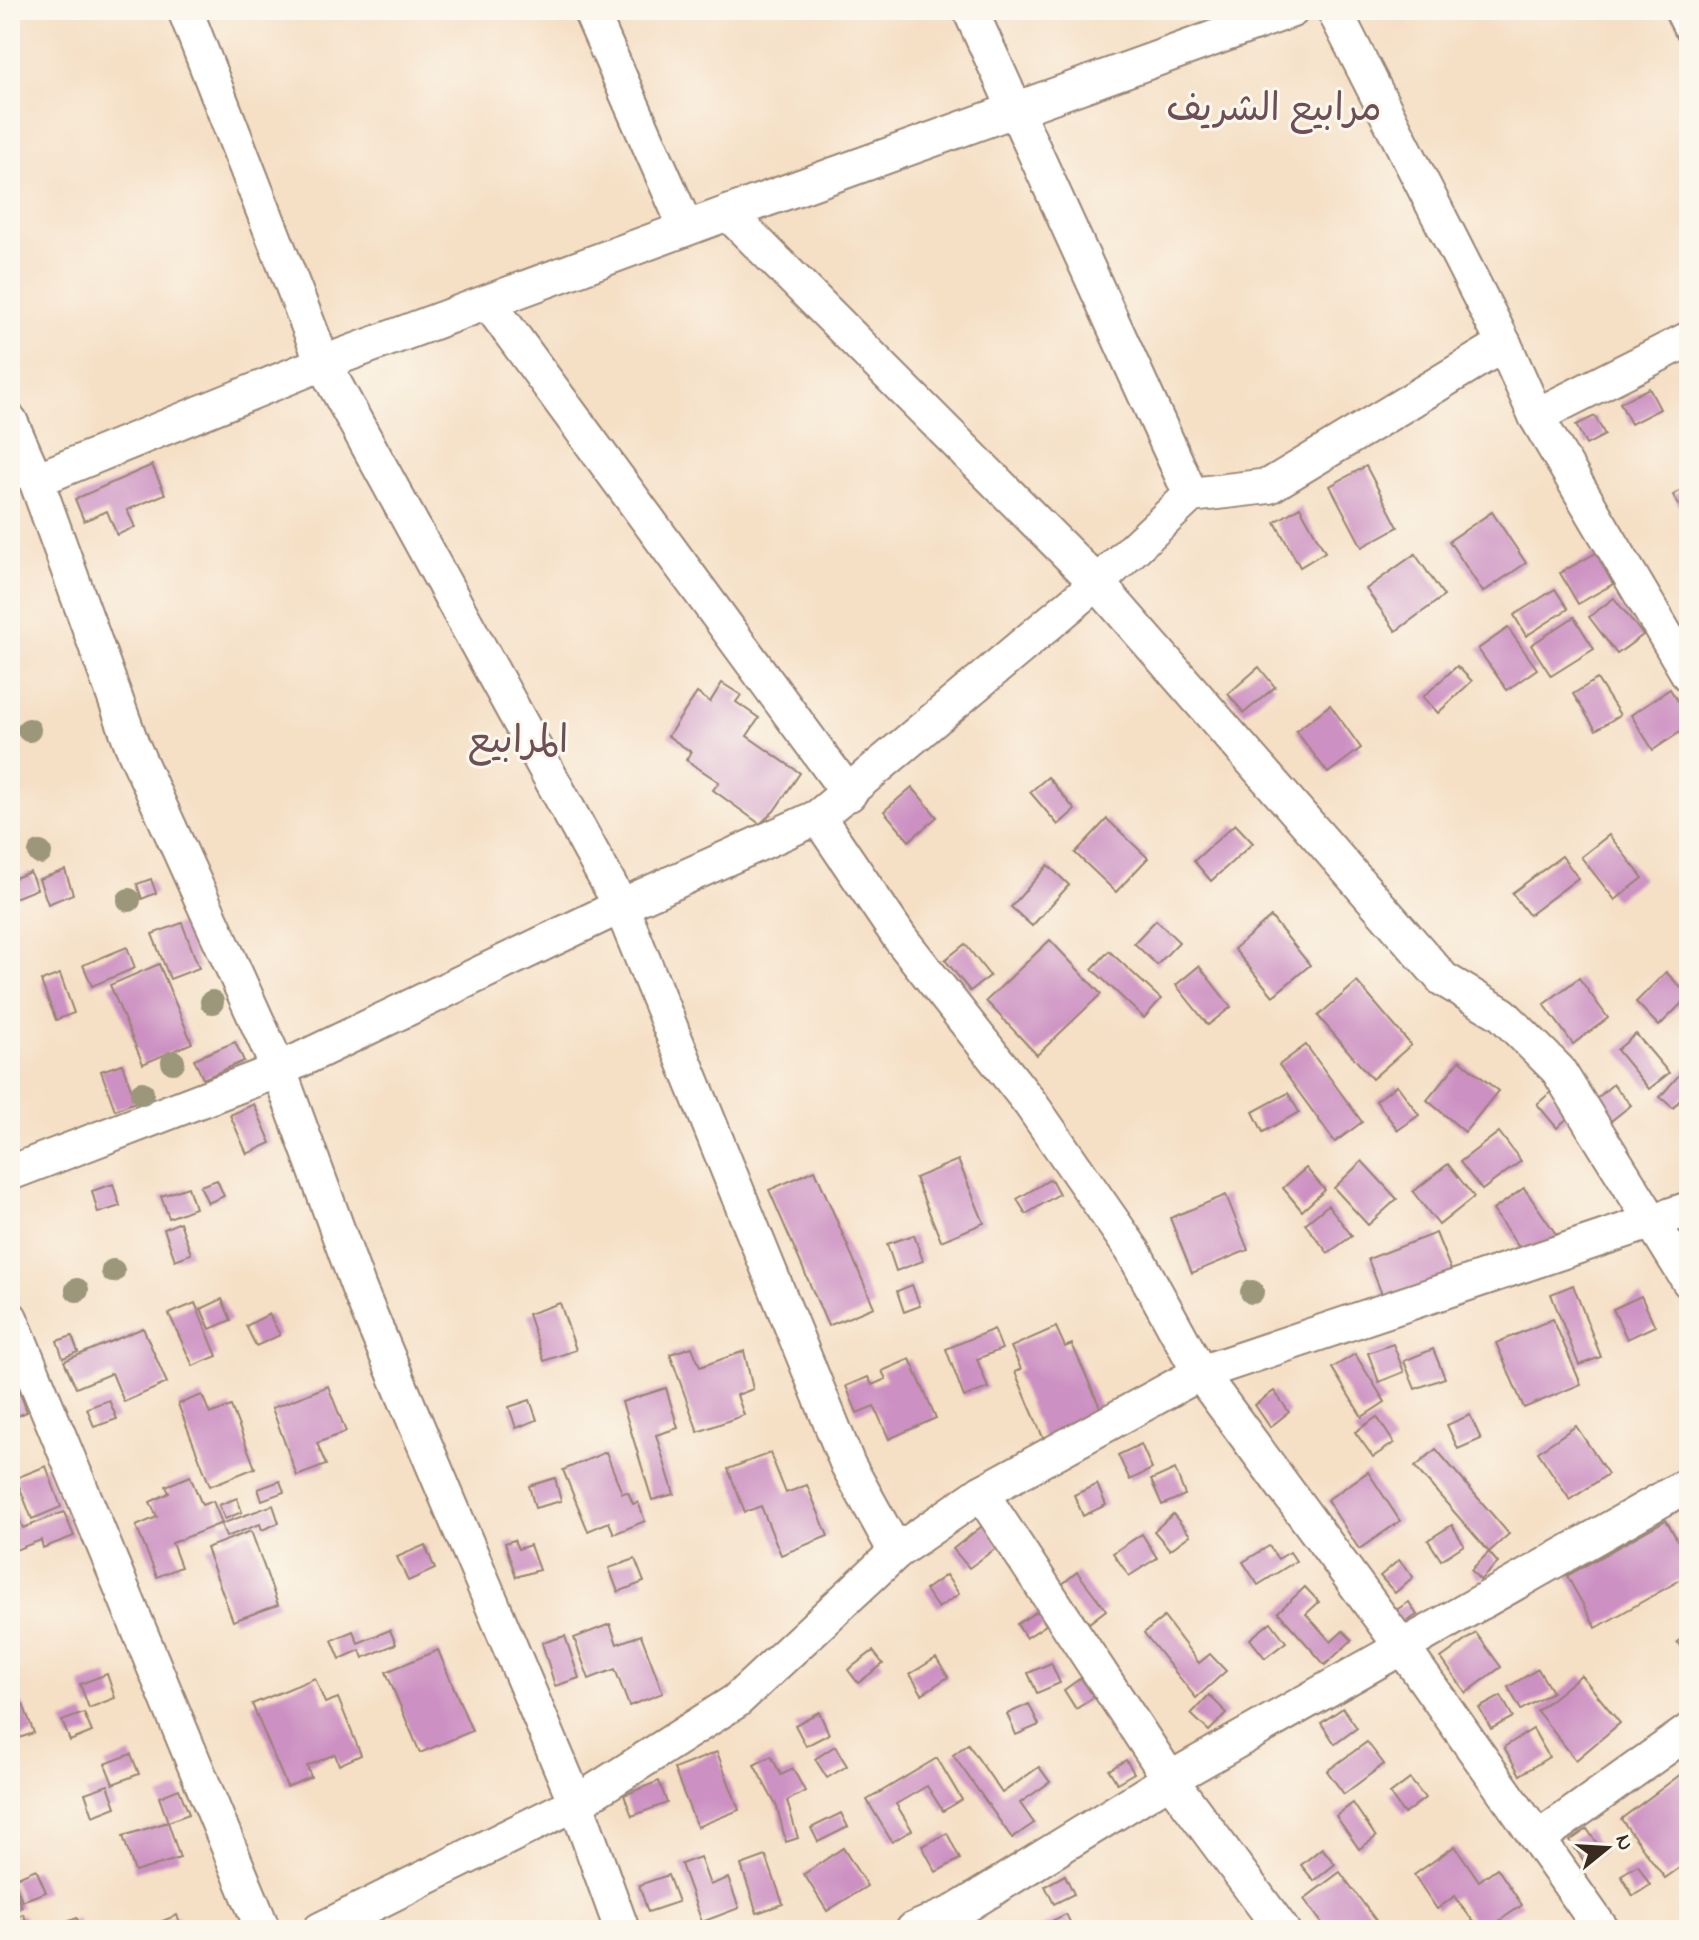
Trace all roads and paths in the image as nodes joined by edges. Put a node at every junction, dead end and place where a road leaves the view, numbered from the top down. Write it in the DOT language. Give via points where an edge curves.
graph roads {
  1 [pos="185,10"];
  2 [pos="590,10"];
  3 [pos="970,10"];
  4 [pos="1292,10"];
  5 [pos="1334,10"];
  6 [pos="1682,10"];
  7 [pos="1689,24"];
  8 [pos="1017,111"];
  9 [pos="728,213"];
  10 [pos="686,228"];
  11 [pos="488,302"];
  12 [pos="1689,339"];
  13 [pos="1504,344"];
  14 [pos="323,363"];
  15 [pos="1536,416"];
  16 [pos="10,421"];
  17 [pos="36,480"];
  18 [pos="1191,495"];
  19 [pos="1097,583"];
  20 [pos="1689,675"];
  21 [pos="849,794"];
  22 [pos="818,817"];
  23 [pos="621,906"];
  24 [pos="279,1070"];
  25 [pos="10,1173"];
  26 [pos="1689,1209"];
  27 [pos="1651,1219"];
  28 [pos="1689,1281"];
  29 [pos="13,1333"];
  30 [pos="1200,1373"];
  31 [pos="1689,1484"];
  32 [pos="981,1493"];
  33 [pos="896,1552"];
  34 [pos="1402,1647"];
  35 [pos="1689,1731"];
  36 [pos="1170,1779"];
  37 [pos="576,1803"];
  38 [pos="1539,1838"];
  39 [pos="960,1921"];
  40 [pos="263,1930"];
  41 [pos="320,1930"];
  42 [pos="622,1930"];
  43 [pos="913,1930"];
  44 [pos="1282,1930"];
  45 [pos="1602,1930"];
  1 -- 14 [label="street"];
  2 -- 10 [label="street"];
  3 -- 8 [label="street"];
  4 -- 8 [label="street"];
  5 -- 13 [label="street"];
  6 -- 7 [label="street"];
  8 -- 9 [label="street"];
  8 -- 18 [label="street"];
  9 -- 10 [label="street"];
  9 -- 19 [label="street"];
  10 -- 11 [label="street"];
  11 -- 14 [label="street"];
  11 -- 21 [label="street"];
  12 -- 15 [label="street"];
  13 -- 15 [label="street"];
  13 -- 18 [label="street" via="1269,486"];
  14 -- 17 [label="street"];
  14 -- 23 [label="street"];
  15 -- 20 [label="street"];
  16 -- 17 [label="street"];
  17 -- 24 [label="street" via="132,745"];
  18 -- 19 [label="street"];
  19 -- 21 [label="street"];
  19 -- 27 [label="street" via="1443,979 1502,1014 1558,1070"];
  21 -- 22 [label="street"];
  22 -- 23 [label="street"];
  22 -- 30 [label="street" via="900,938 1030,1103 1133,1251"];
  23 -- 24 [label="street"];
  23 -- 33 [label="street" via="848,1465"];
  24 -- 25 [label="street"];
  24 -- 37 [label="street" via="359,1289"];
  26 -- 27 [label="street"];
  27 -- 28 [label="street"];
  27 -- 30 [label="street"];
  29 -- 40 [label="street"];
  30 -- 32 [label="street"];
  30 -- 34 [label="street"];
  31 -- 34 [label="street"];
  32 -- 33 [label="street"];
  32 -- 36 [label="street"];
  33 -- 37 [label="street" via="736,1701"];
  34 -- 36 [label="street"];
  34 -- 38 [label="street"];
  35 -- 38 [label="street"];
  36 -- 39 [label="street"];
  36 -- 44 [label="street"];
  37 -- 41 [label="street"];
  37 -- 42 [label="street"];
  38 -- 45 [label="street"];
  39 -- 43 [label="street"];
}
